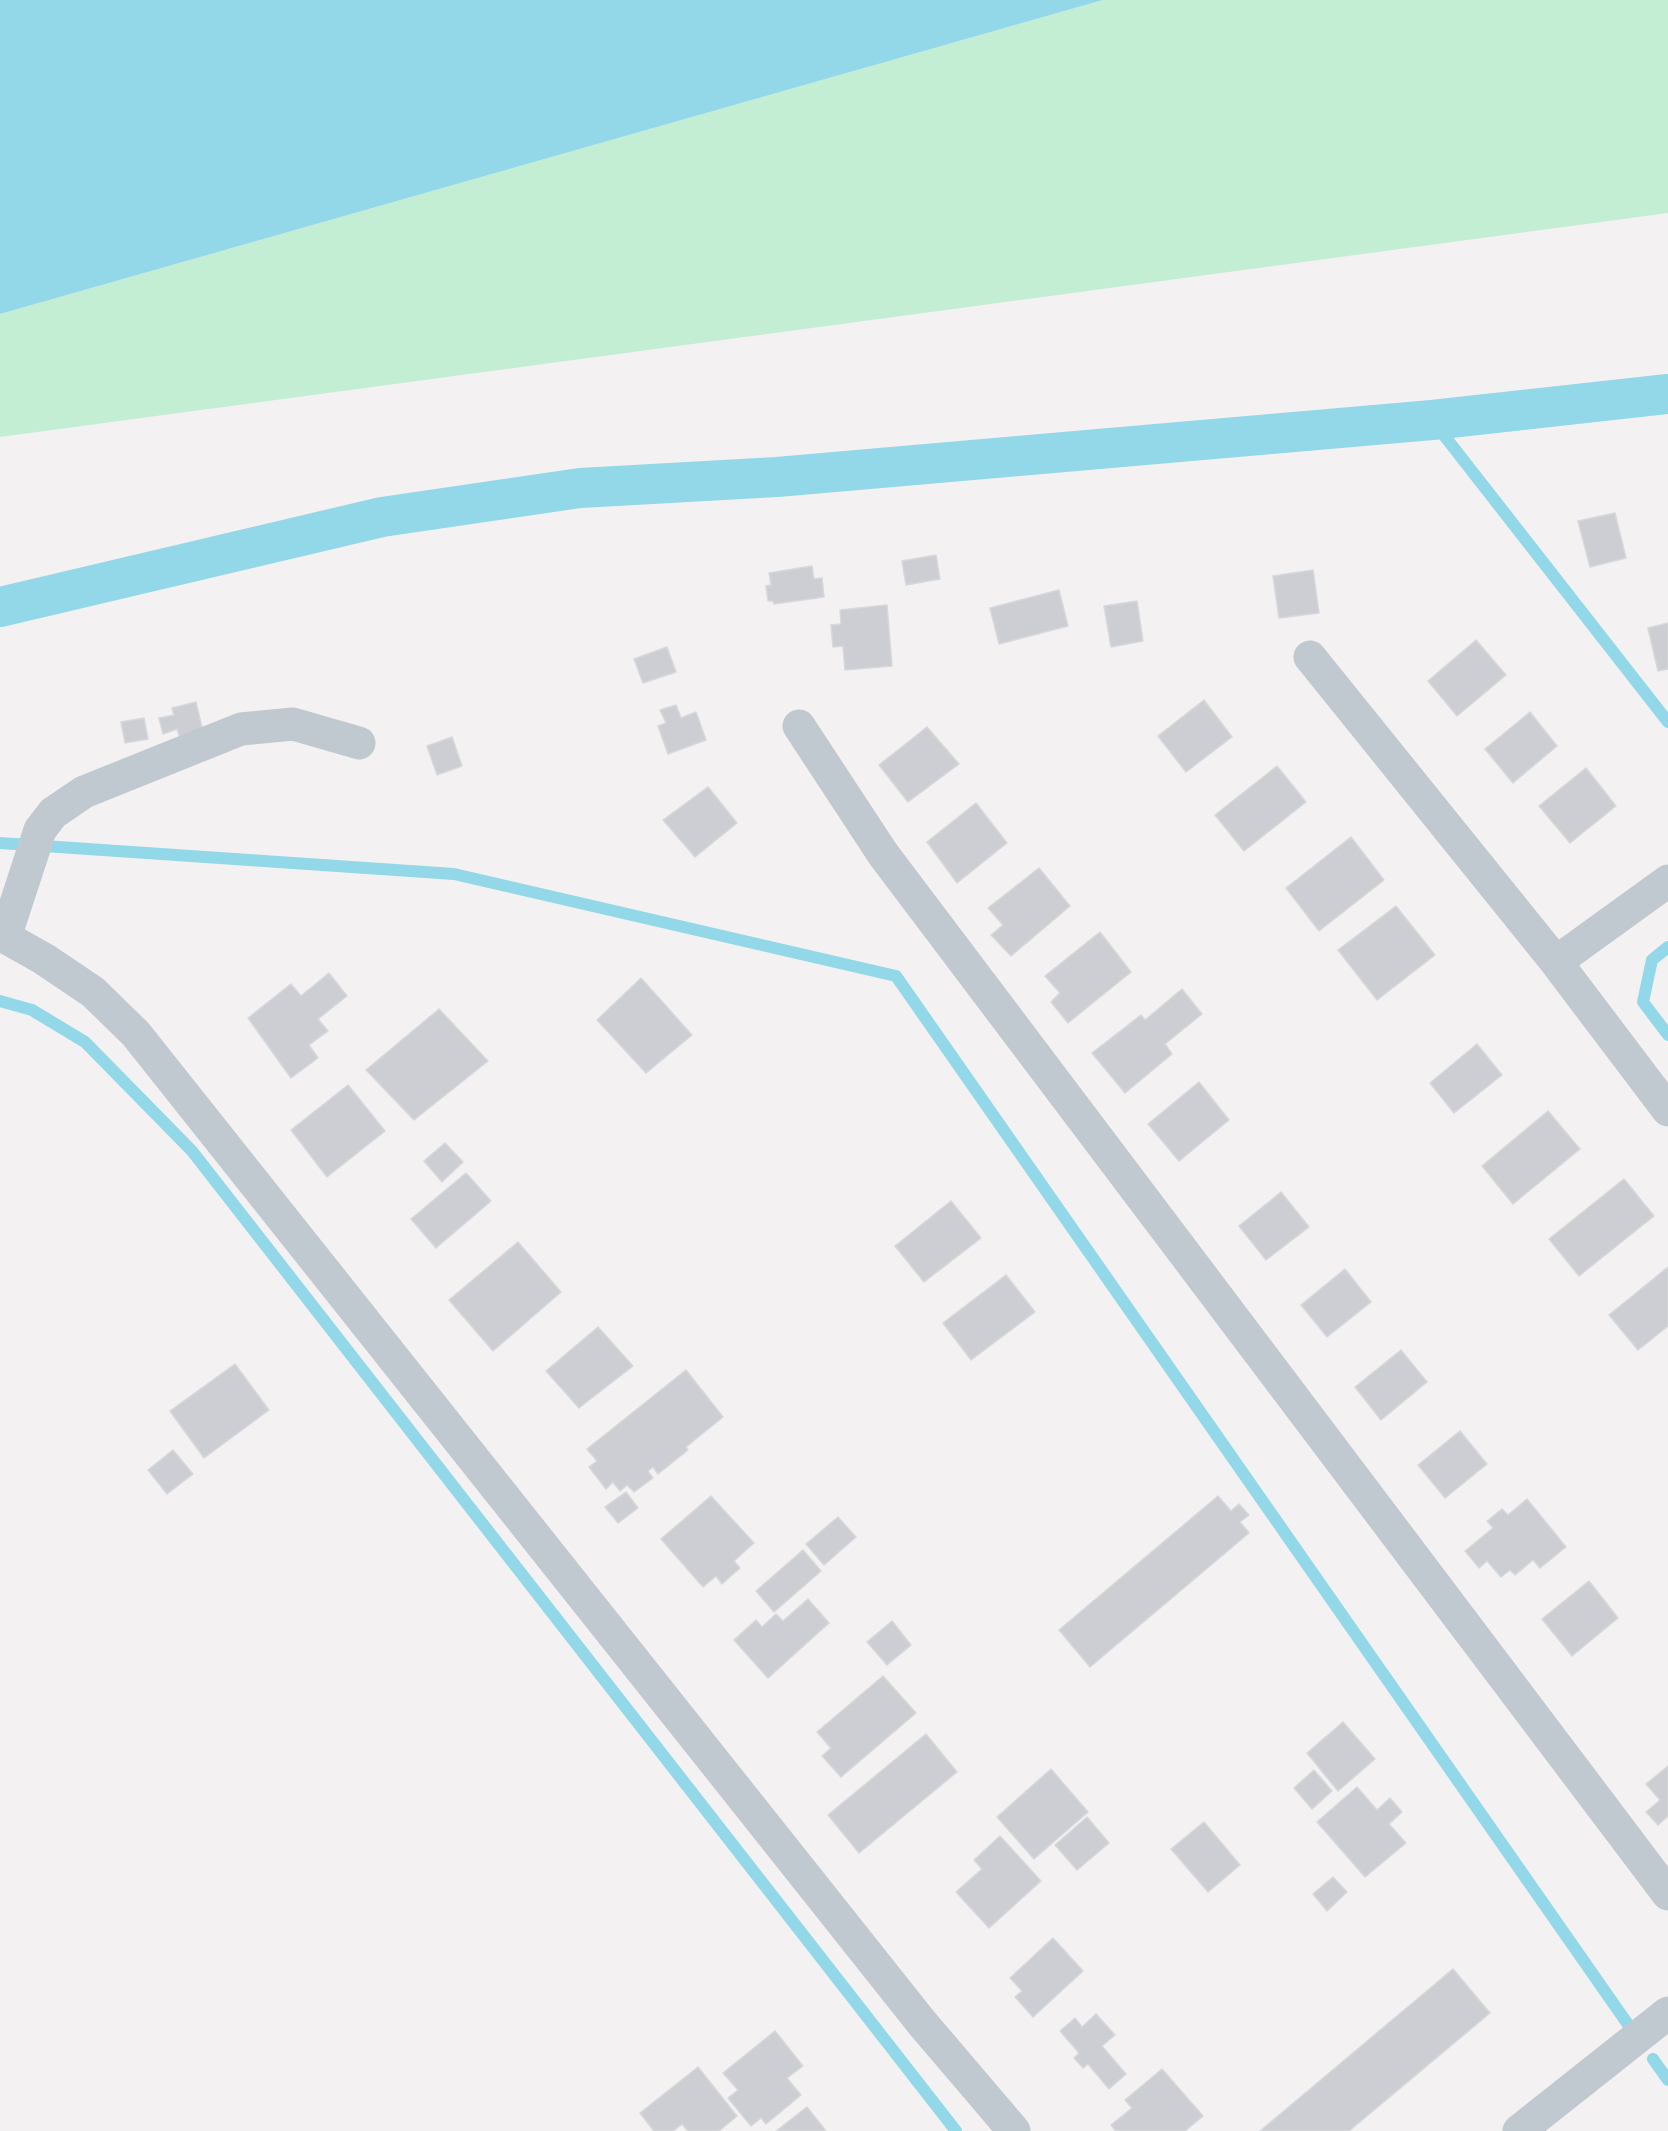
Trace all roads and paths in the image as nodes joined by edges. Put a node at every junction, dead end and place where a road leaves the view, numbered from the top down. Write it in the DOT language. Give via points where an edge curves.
graph roads {
  1 [pos="1310,657"];
  2 [pos="799,726"];
  3 [pos="359,743"];
  4 [pos="1668,881"];
  5 [pos="2,937"];
  6 [pos="1556,962"];
  7 [pos="1668,1110"];
  8 [pos="1668,1894"];
  9 [pos="1668,2013"];
  10 [pos="1014,2131"];
  11 [pos="1519,2131"];
  1 -- 6 [label="street"];
  2 -- 8 [label="street" via="883,854"];
  3 -- 5 [label="street" via="292,723 241,729 84,792 53,813 40,830"];
  4 -- 6 [label="street"];
  5 -- 10 [label="street" via="93,992 136,1034 915,2014"];
  6 -- 7 [label="street"];
  9 -- 11 [label="street"];
}
